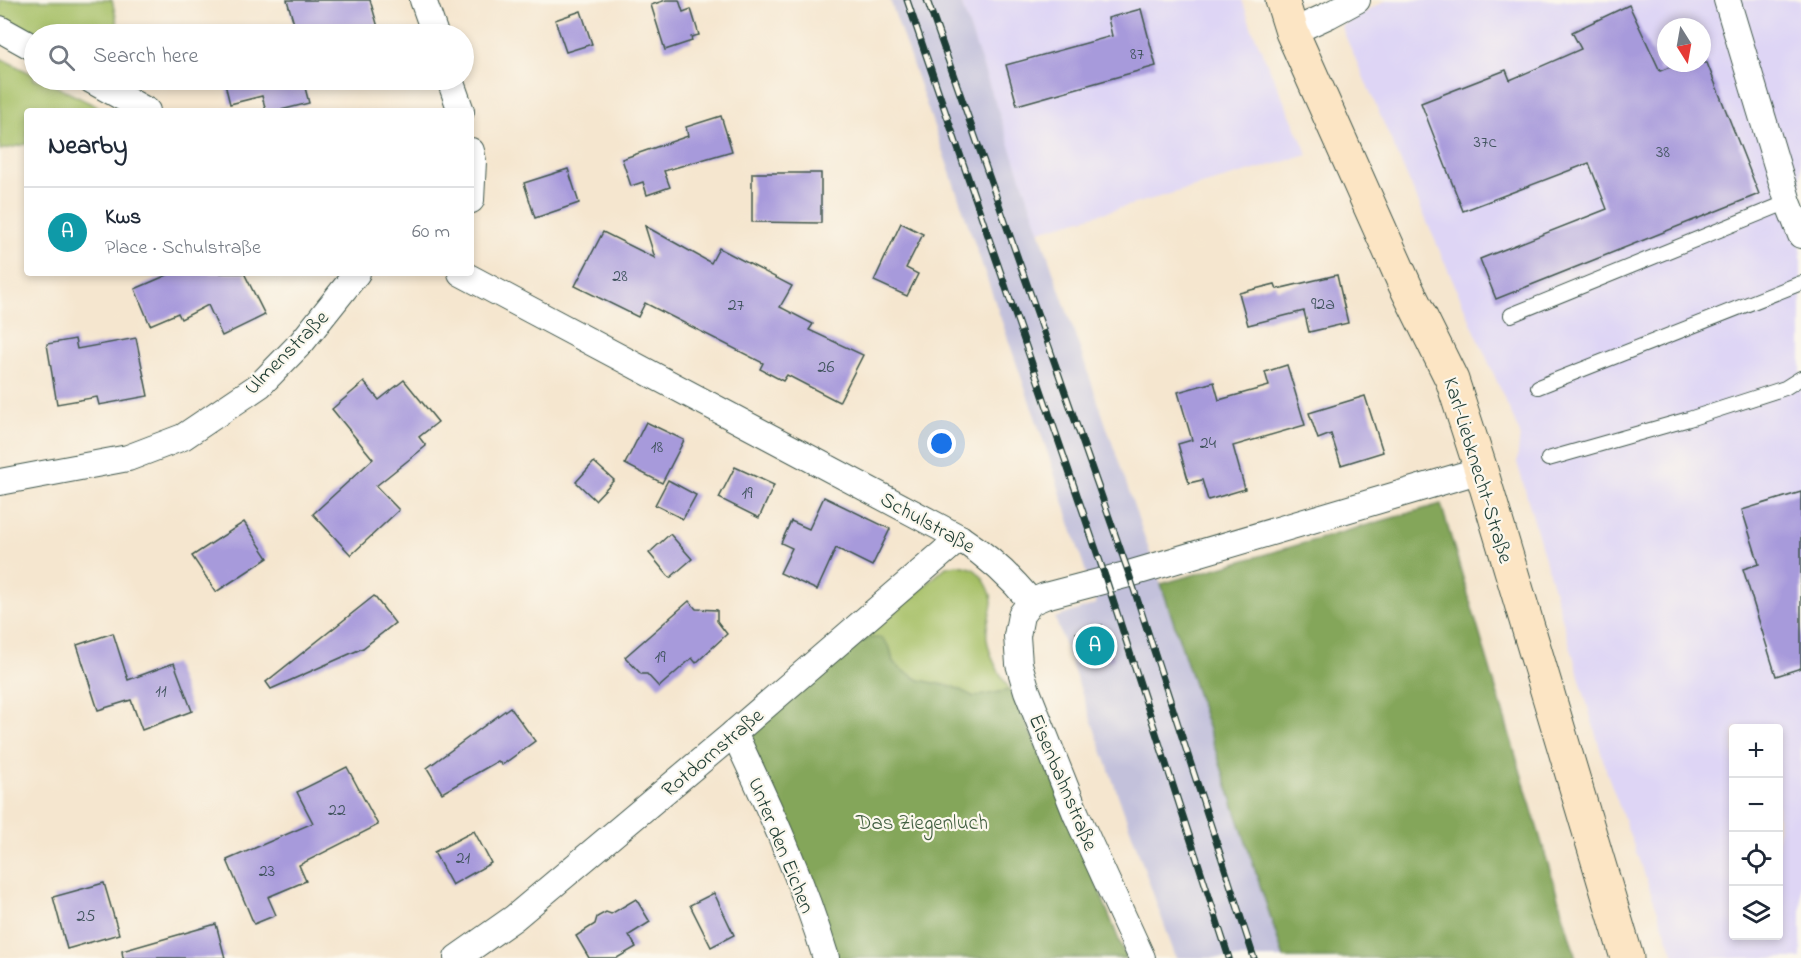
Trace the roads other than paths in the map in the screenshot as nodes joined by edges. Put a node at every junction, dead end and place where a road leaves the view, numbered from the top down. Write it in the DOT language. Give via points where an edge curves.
graph roads {
  1 [pos="423,0"];
  2 [pos="1282,0"];
  3 [pos="1357,0"];
  4 [pos="1727,0"];
  5 [pos="431,24"];
  6 [pos="0,28"];
  7 [pos="1292,32"];
  8 [pos="24,42"];
  9 [pos="109,90"];
  10 [pos="454,90"];
  11 [pos="142,108"];
  12 [pos="460,108"];
  13 [pos="1788,202"];
  14 [pos="1801,235"];
  15 [pos="355,276"];
  16 [pos="467,276"];
  17 [pos="1801,283"];
  18 [pos="1511,315"];
  19 [pos="1801,378"];
  20 [pos="1538,387"];
  21 [pos="1548,459"];
  22 [pos="1481,470"];
  23 [pos="0,482"];
  24 [pos="960,538"];
  25 [pos="1031,602"];
  26 [pos="734,734"];
  27 [pos="457,958"];
  28 [pos="826,958"];
  29 [pos="1142,958"];
  30 [pos="1627,958"];
  1 -- 5 [label="street"];
  2 -- 7 [label="street, Karl-Liebknecht-Straße"];
  3 -- 7 [label="street"];
  4 -- 13 [label="street"];
  6 -- 8 [label="street"];
  7 -- 22 [label="street, Karl-Liebknecht-Straße" via="1405,285 1452,380"];
  9 -- 11 [label="street"];
  10 -- 12 [label="street"];
  13 -- 14 [label="street"];
  13 -- 18 [label="lane"];
  15 -- 23 [label="street, Ulmenstraße" via="302,342 260,385 183,437 128,458"];
  16 -- 24 [label="street, Schulstraße"];
  17 -- 20 [label="lane"];
  19 -- 21 [label="lane" via="1785,388 1689,420"];
  22 -- 25 [label="street"];
  22 -- 30 [label="street, Karl-Liebknecht-Straße"];
  24 -- 25 [label="street, Schulstraße" via="1012,579"];
  24 -- 26 [label="street, Rotdornstraße"];
  25 -- 29 [label="street, Eisenbahnstraße" via="1022,615 1017,636 1019,664 1027,691 1076,814"];
  26 -- 27 [label="street, Rotdornstraße" via="514,918"];
  26 -- 28 [label="street, Unter den Eichen" via="798,878"];
}
